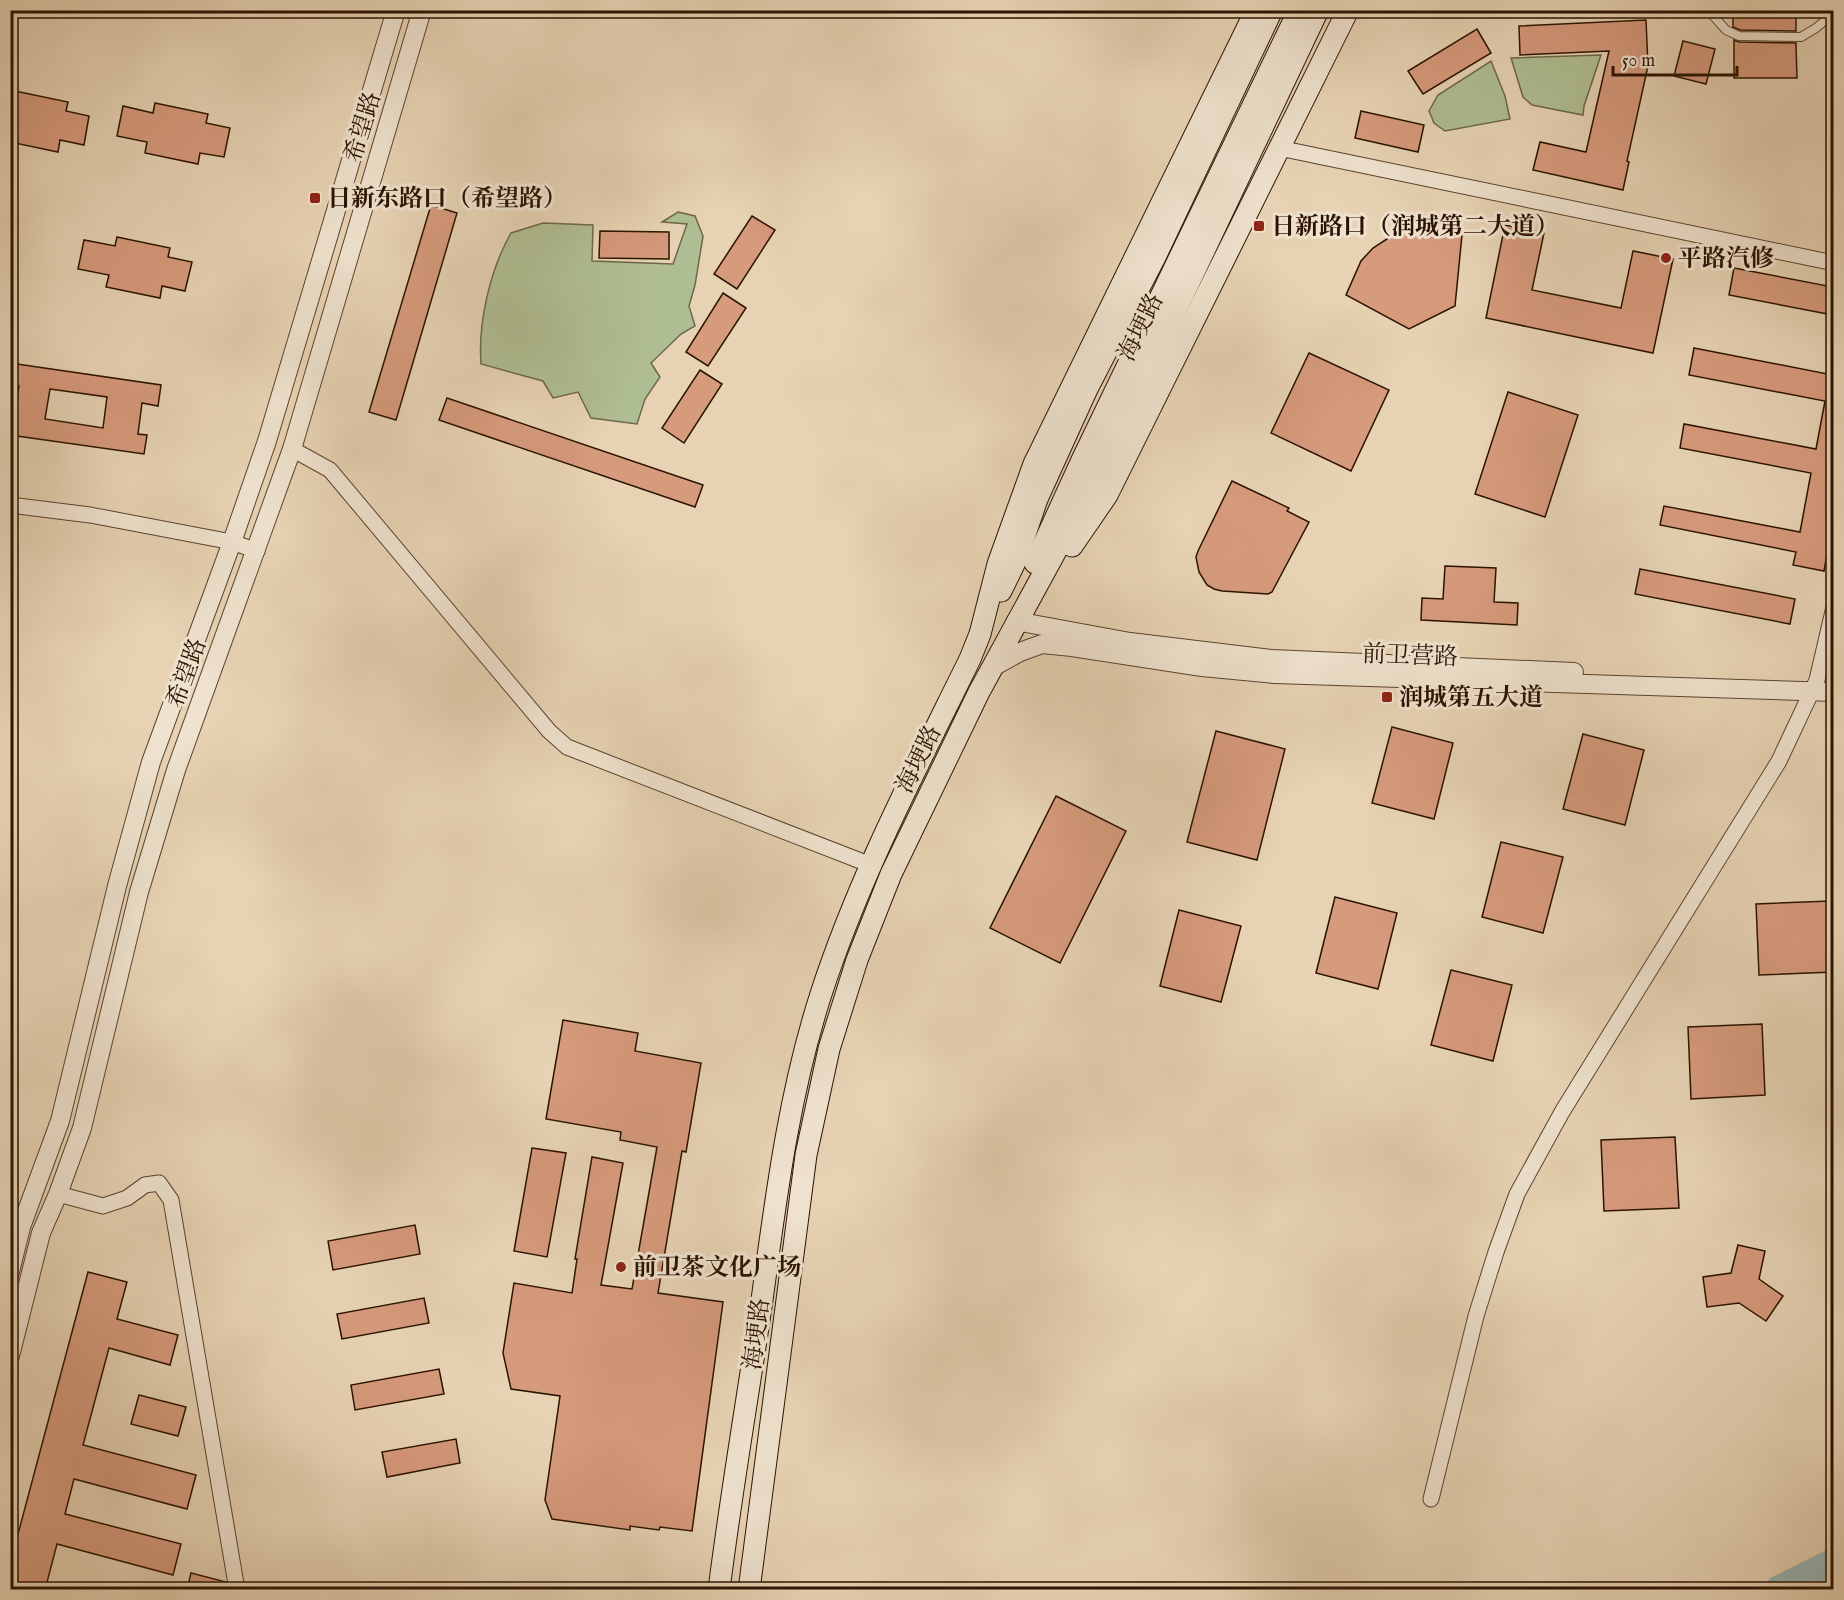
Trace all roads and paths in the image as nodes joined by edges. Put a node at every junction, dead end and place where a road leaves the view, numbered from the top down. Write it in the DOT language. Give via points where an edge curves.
graph roads {
  1 [pos="396,10"];
  2 [pos="422,10"];
  3 [pos="1256,10"];
  4 [pos="1272,10"];
  5 [pos="1299,10"];
  6 [pos="1318,10"];
  7 [pos="1348,10"];
  8 [pos="1708,10"];
  9 [pos="1833,13"];
  10 [pos="1279,148"];
  11 [pos="1833,263"];
  12 [pos="292,448"];
  13 [pos="10,505"];
  14 [pos="232,542"];
  15 [pos="257,550"];
  16 [pos="1833,607"];
  17 [pos="1016,621"];
  18 [pos="980,634"];
  19 [pos="993,667"];
  20 [pos="1821,684"];
  21 [pos="1833,692"];
  22 [pos="871,865"];
  23 [pos="36,1188"];
  24 [pos="57,1194"];
  25 [pos="10,1272"];
  26 [pos="10,1356"];
  27 [pos="1431,1499"];
  28 [pos="237,1590"];
  29 [pos="719,1590"];
  30 [pos="749,1590"];
  1 -- 14 [label="street, 希望路" via="267,441"];
  2 -- 12 [label="street, 希望路"];
  3 -- 18 [label="main road" via="1034,464 998,564"];
  4 -- 18 [label="main road, 海埂路" via="1155,257 1087,389 1037,499 1017,558"];
  5 -- 17 [label="main road" via="1082,460 1028,580"];
  6 -- 17 [label="main road, 海埂路" via="1130,407"];
  7 -- 10 [label="main road"];
  8 -- 9 [label="lane" via="1726,30 1739,36 1801,37"];
  10 -- 11 [label="street"];
  10 -- 17 [label="main road" via="1107,495"];
  12 -- 15 [label="street, 希望路"];
  12 -- 22 [label="street" via="330,470 549,731 567,747"];
  13 -- 14 [label="street" via="90,515"];
  14 -- 15 [label="street"];
  14 -- 23 [label="street, 希望路" via="151,762 60,1121"];
  15 -- 24 [label="street, 希望路" via="176,770 139,892 82,1128"];
  16 -- 20 [label="street"];
  17 -- 19 [label="main road, 海埂路"];
  17 -- 20 [label="street, 前卫营路" via="1130,642 1272,660"];
  18 -- 22 [label="main road, 海埂路"];
  19 -- 20 [label="street, 前卫营路" via="1042,644 1274,674"];
  19 -- 30 [label="main road, 海埂路" via="891,874 857,960 829,1049 806,1155"];
  20 -- 21 [label="street, 前卫营路"];
  20 -- 27 [label="street" via="1779,761 1562,1112 1517,1194 1476,1316"];
  22 -- 29 [label="main road, 海埂路" via="840,940 800,1070 778,1183"];
  23 -- 24 [label="street"];
  23 -- 25 [label="street, 希望路"];
  24 -- 26 [label="street, 希望路" via="41,1233"];
  24 -- 28 [label="street" via="103,1206 127,1198 145,1185 159,1183 171,1200"];
}
